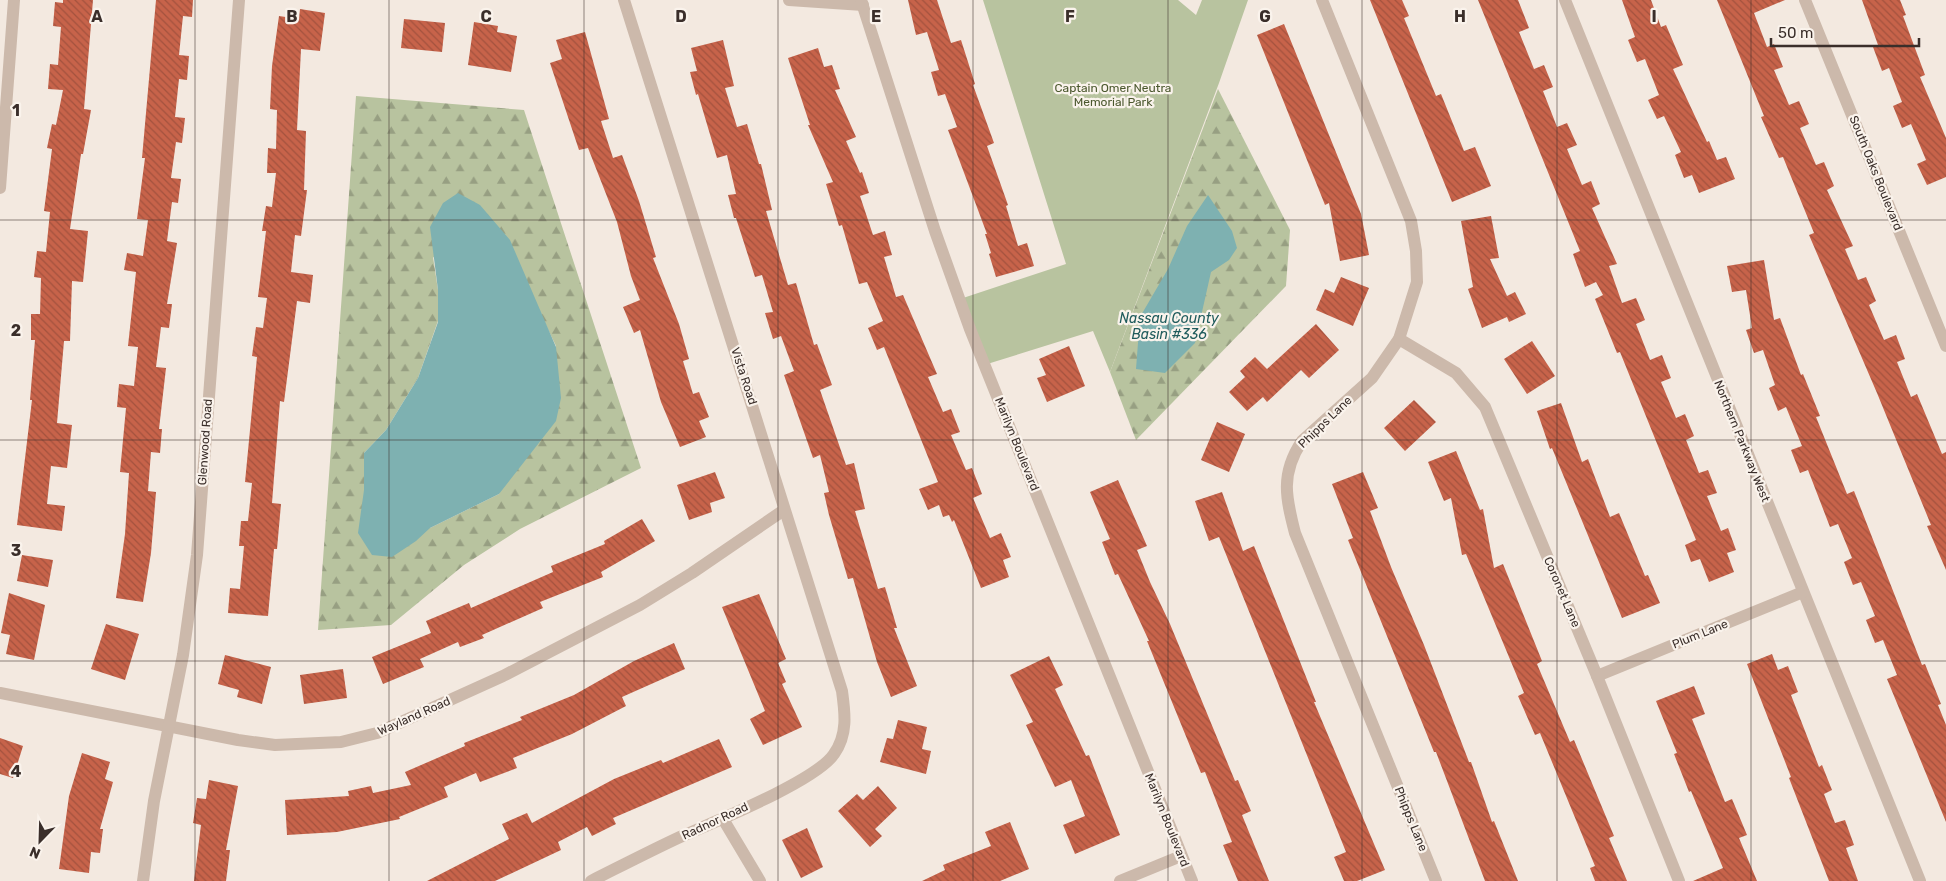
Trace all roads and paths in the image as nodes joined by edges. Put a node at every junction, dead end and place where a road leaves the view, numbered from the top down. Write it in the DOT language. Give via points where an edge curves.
graph roads {
  1 [pos="14,0"];
  2 [pos="239,0"];
  3 [pos="624,0"];
  4 [pos="789,0"];
  5 [pos="1322,0"];
  6 [pos="1565,0"];
  7 [pos="1805,0"];
  8 [pos="862,3"];
  9 [pos="0,188"];
  10 [pos="1399,339"];
  11 [pos="1946,346"];
  12 [pos="784,510"];
  13 [pos="1803,592"];
  14 [pos="1597,676"];
  15 [pos="0,693"];
  16 [pos="168,726"];
  17 [pos="834,754"];
  18 [pos="723,819"];
  19 [pos="1181,856"];
  20 [pos="143,881"];
  21 [pos="591,881"];
  22 [pos="760,881"];
  23 [pos="1120,881"];
  24 [pos="1192,881"];
  25 [pos="1436,881"];
  26 [pos="1679,881"];
  27 [pos="1920,881"];
  1 -- 9 [label="street"];
  2 -- 16 [label="street, Glenwood Road" via="197,555 183,655"];
  3 -- 12 [label="street, Vista Road"];
  4 -- 8 [label="street"];
  5 -- 10 [label="street, Phipps Lane" via="1411,221 1417,282"];
  6 -- 13 [label="street, Northern Parkway West"];
  7 -- 11 [label="street, South Oaks Boulevard"];
  8 -- 19 [label="street, Marilyn Boulevard" via="970,329"];
  10 -- 14 [label="street, Coronet Lane" via="1456,373 1485,407"];
  10 -- 25 [label="street, Phipps Lane" via="1372,378 1302,441 1287,470 1286,497 1295,533"];
  12 -- 16 [label="street, Wayland Road" via="640,605 502,676 377,733 341,742 275,745"];
  12 -- 17 [label="street, Vista Road" via="842,691 846,716 844,731"];
  13 -- 14 [label="street, Plum Lane"];
  13 -- 27 [label="street, Northern Parkway West"];
  14 -- 26 [label="street, Coronet Lane"];
  15 -- 16 [label="street, Wayland Road"];
  16 -- 20 [label="street, Glenwood Road"];
  17 -- 18 [label="street, Radnor Road" via="818,770"];
  18 -- 21 [label="street, Radnor Road"];
  18 -- 22 [label="street"];
  19 -- 23 [label="street"];
  19 -- 24 [label="street, Marilyn Boulevard"];
}
